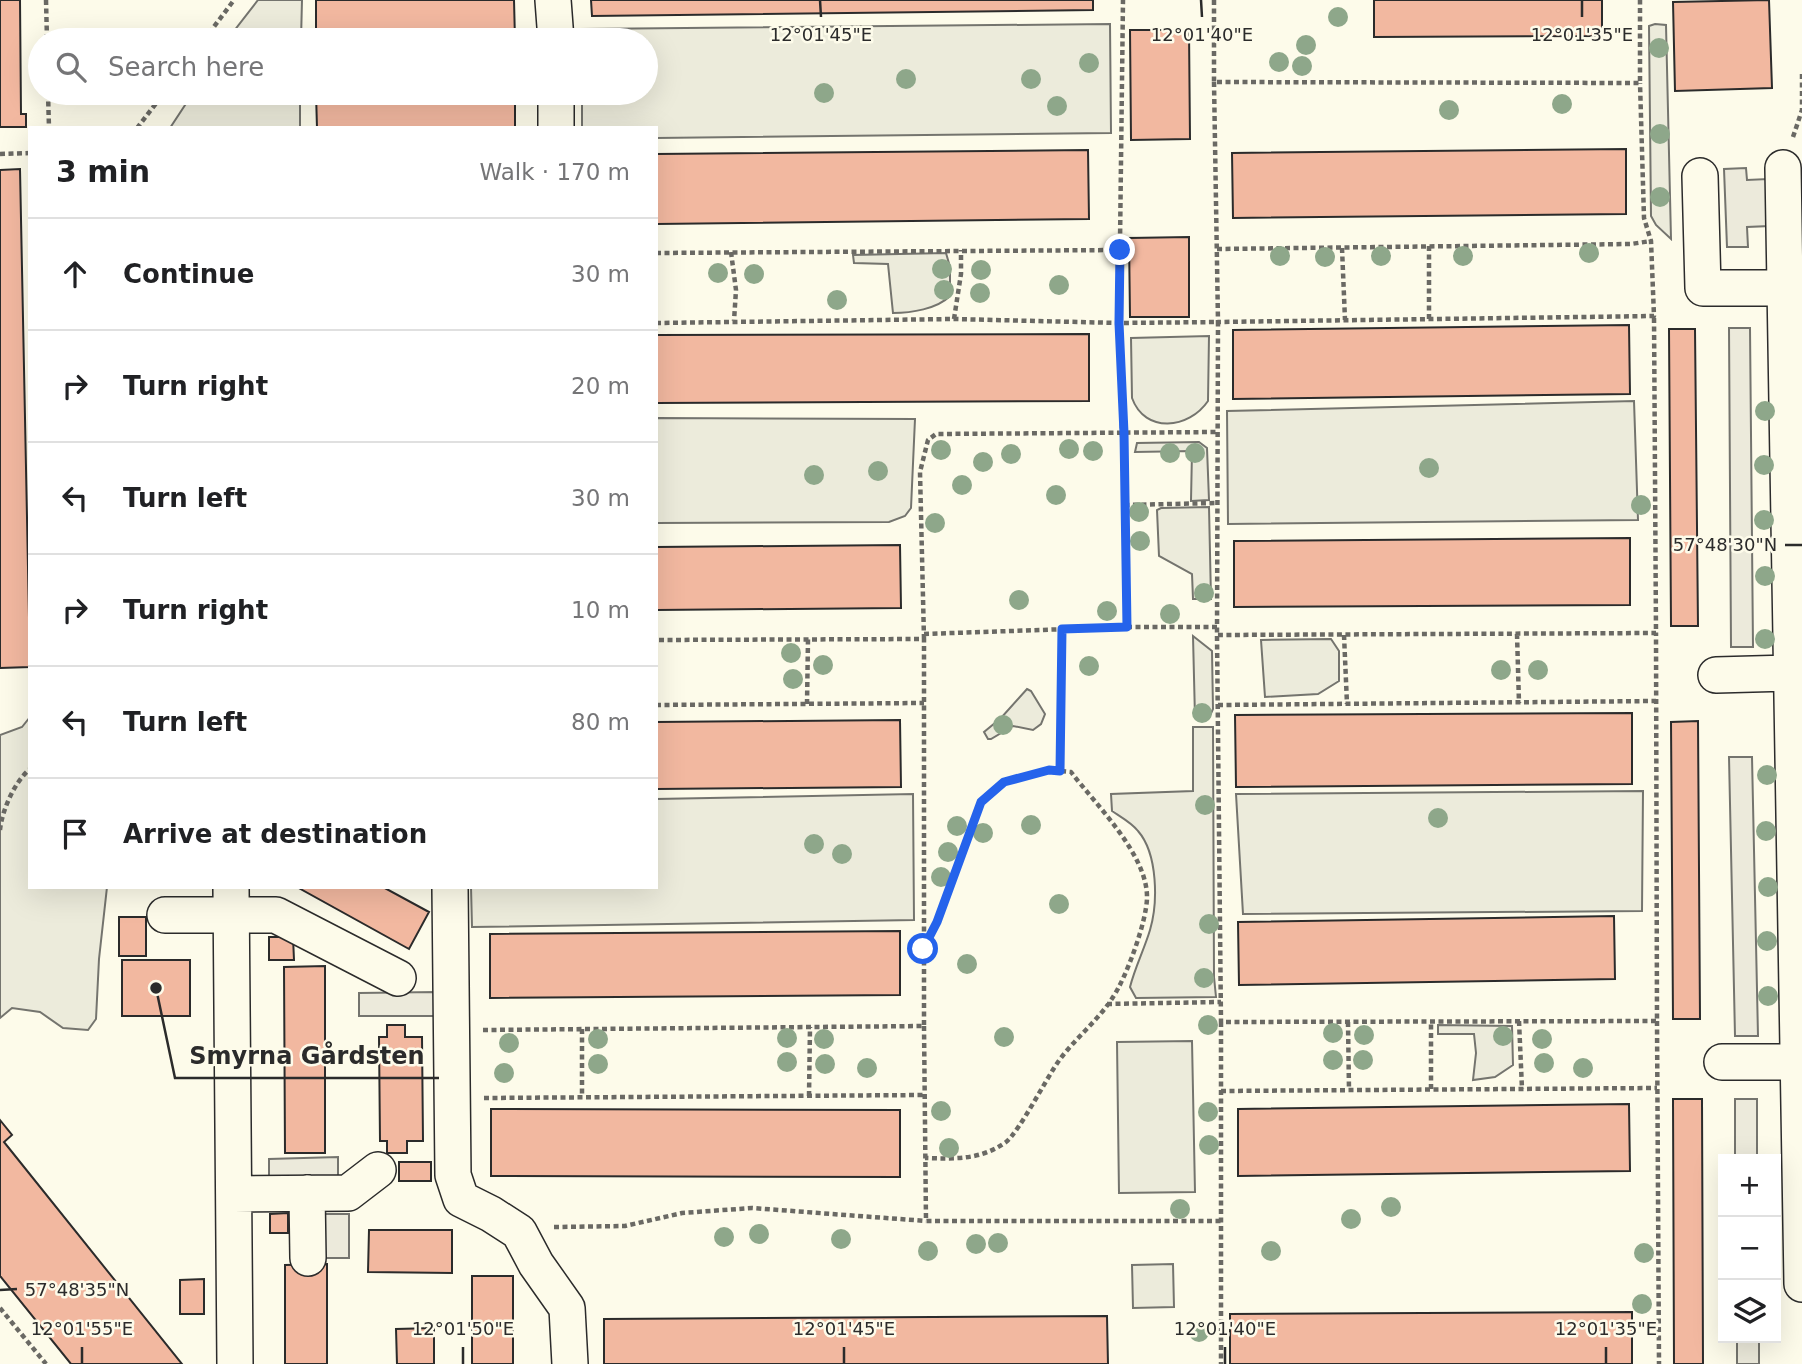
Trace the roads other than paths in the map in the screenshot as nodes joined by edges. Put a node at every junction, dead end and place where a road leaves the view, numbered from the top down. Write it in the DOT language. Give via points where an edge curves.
graph roads {
  1 [pos="553,0"];
  2 [pos="554,28"];
  3 [pos="556,105"];
  4 [pos="556,126"];
  5 [pos="1783,168"];
  6 [pos="1700,176"];
  7 [pos="1785,288"];
  8 [pos="1791,673"];
  9 [pos="1716,674"];
  10 [pos="450,889"];
  11 [pos="231,901"];
  12 [pos="165,915"];
  13 [pos="398,978"];
  14 [pos="1722,1062"];
  15 [pos="1798,1062"];
  16 [pos="377,1170"];
  17 [pos="307,1193"];
  18 [pos="234,1194"];
  19 [pos="308,1258"];
  20 [pos="1802,1284"];
  21 [pos="235,1364"];
  22 [pos="570,1364"];
  1 -- 2 [label="street"];
  3 -- 4 [label="street"];
  5 -- 7 [label="street"];
  6 -- 7 [label="street" via="1703,288"];
  7 -- 8 [label="street"];
  8 -- 9 [label="street"];
  8 -- 15 [label="street"];
  10 -- 22 [label="street" via="453,1175 461,1199 519,1232 567,1308"];
  11 -- 12 [label="street"];
  11 -- 13 [label="street" via="276,915"];
  11 -- 18 [label="street"];
  14 -- 15 [label="street"];
  15 -- 20 [label="street"];
  16 -- 17 [label="street" via="348,1193"];
  17 -- 18 [label="street"];
  17 -- 19 [label="street"];
  18 -- 21 [label="street"];
}
